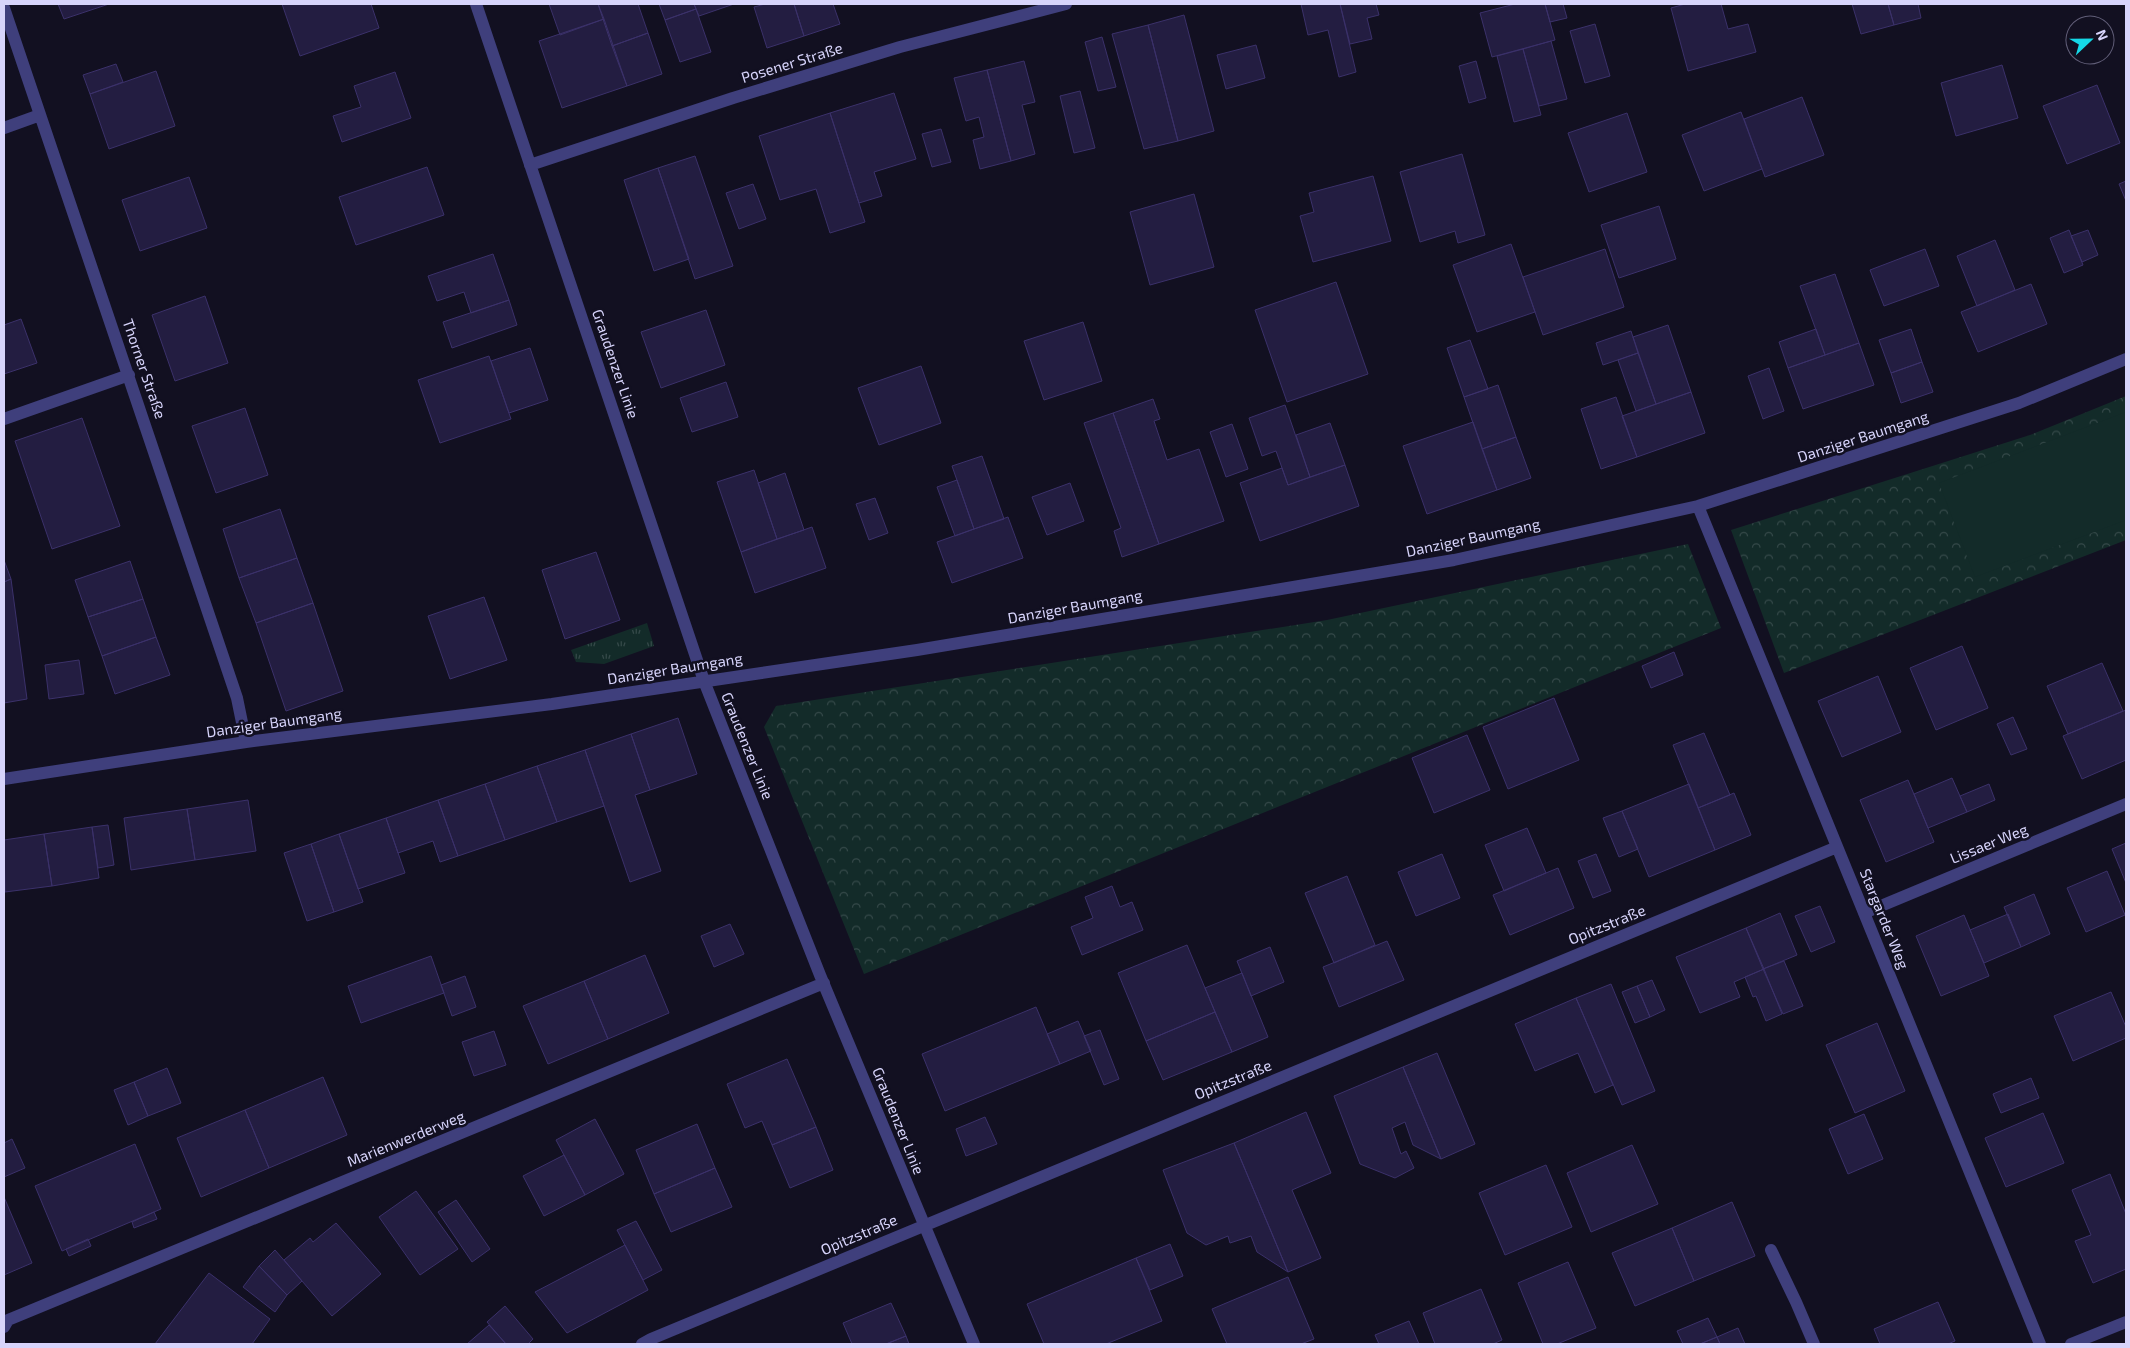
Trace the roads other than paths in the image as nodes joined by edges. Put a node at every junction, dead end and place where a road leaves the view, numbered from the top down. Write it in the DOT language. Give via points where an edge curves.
graph roads {
  1 [pos="476,4"];
  2 [pos="1066,4"];
  3 [pos="4,8"];
  4 [pos="40,116"];
  5 [pos="4,128"];
  6 [pos="530,165"];
  7 [pos="2126,359"];
  8 [pos="129,375"];
  9 [pos="4,419"];
  10 [pos="1698,506"];
  11 [pos="704,681"];
  12 [pos="246,742"];
  13 [pos="4,779"];
  14 [pos="2126,804"];
  15 [pos="1837,847"];
  16 [pos="1864,913"];
  17 [pos="824,983"];
  18 [pos="924,1225"];
  19 [pos="1771,1250"];
  20 [pos="2126,1322"];
  21 [pos="4,1326"];
  22 [pos="642,1344"];
  23 [pos="974,1344"];
  24 [pos="1814,1344"];
  25 [pos="2040,1344"];
  26 [pos="2071,1344"];
  1 -- 6 [label="street, Graudenzer Linie"];
  2 -- 6 [label="street, Posener Straße" via="900,47"];
  3 -- 4 [label="street, Thorner Straße"];
  4 -- 5 [label="street"];
  4 -- 8 [label="street, Thorner Straße"];
  6 -- 11 [label="street, Graudenzer Linie"];
  7 -- 10 [label="street, Danziger Baumgang" via="2019,403"];
  8 -- 9 [label="street"];
  8 -- 12 [label="street, Thorner Straße" via="237,698"];
  10 -- 11 [label="street, Danziger Baumgang" via="1454,560 917,650"];
  10 -- 15 [label="street, Stargarder Weg"];
  11 -- 12 [label="street, Danziger Baumgang" via="552,704"];
  11 -- 17 [label="street, Graudenzer Linie"];
  12 -- 13 [label="street, Danziger Baumgang"];
  14 -- 16 [label="street, Lissaer Weg"];
  15 -- 16 [label="street, Stargarder Weg"];
  15 -- 18 [label="street, Opitzstraße"];
  16 -- 25 [label="street, Stargarder Weg"];
  17 -- 18 [label="street, Graudenzer Linie"];
  17 -- 21 [label="street, Marienwerderweg" via="8,1320"];
  18 -- 22 [label="street, Opitzstraße"];
  18 -- 23 [label="street, Graudenzer Linie"];
  19 -- 24 [label="street"];
  20 -- 26 [label="street"];
}
